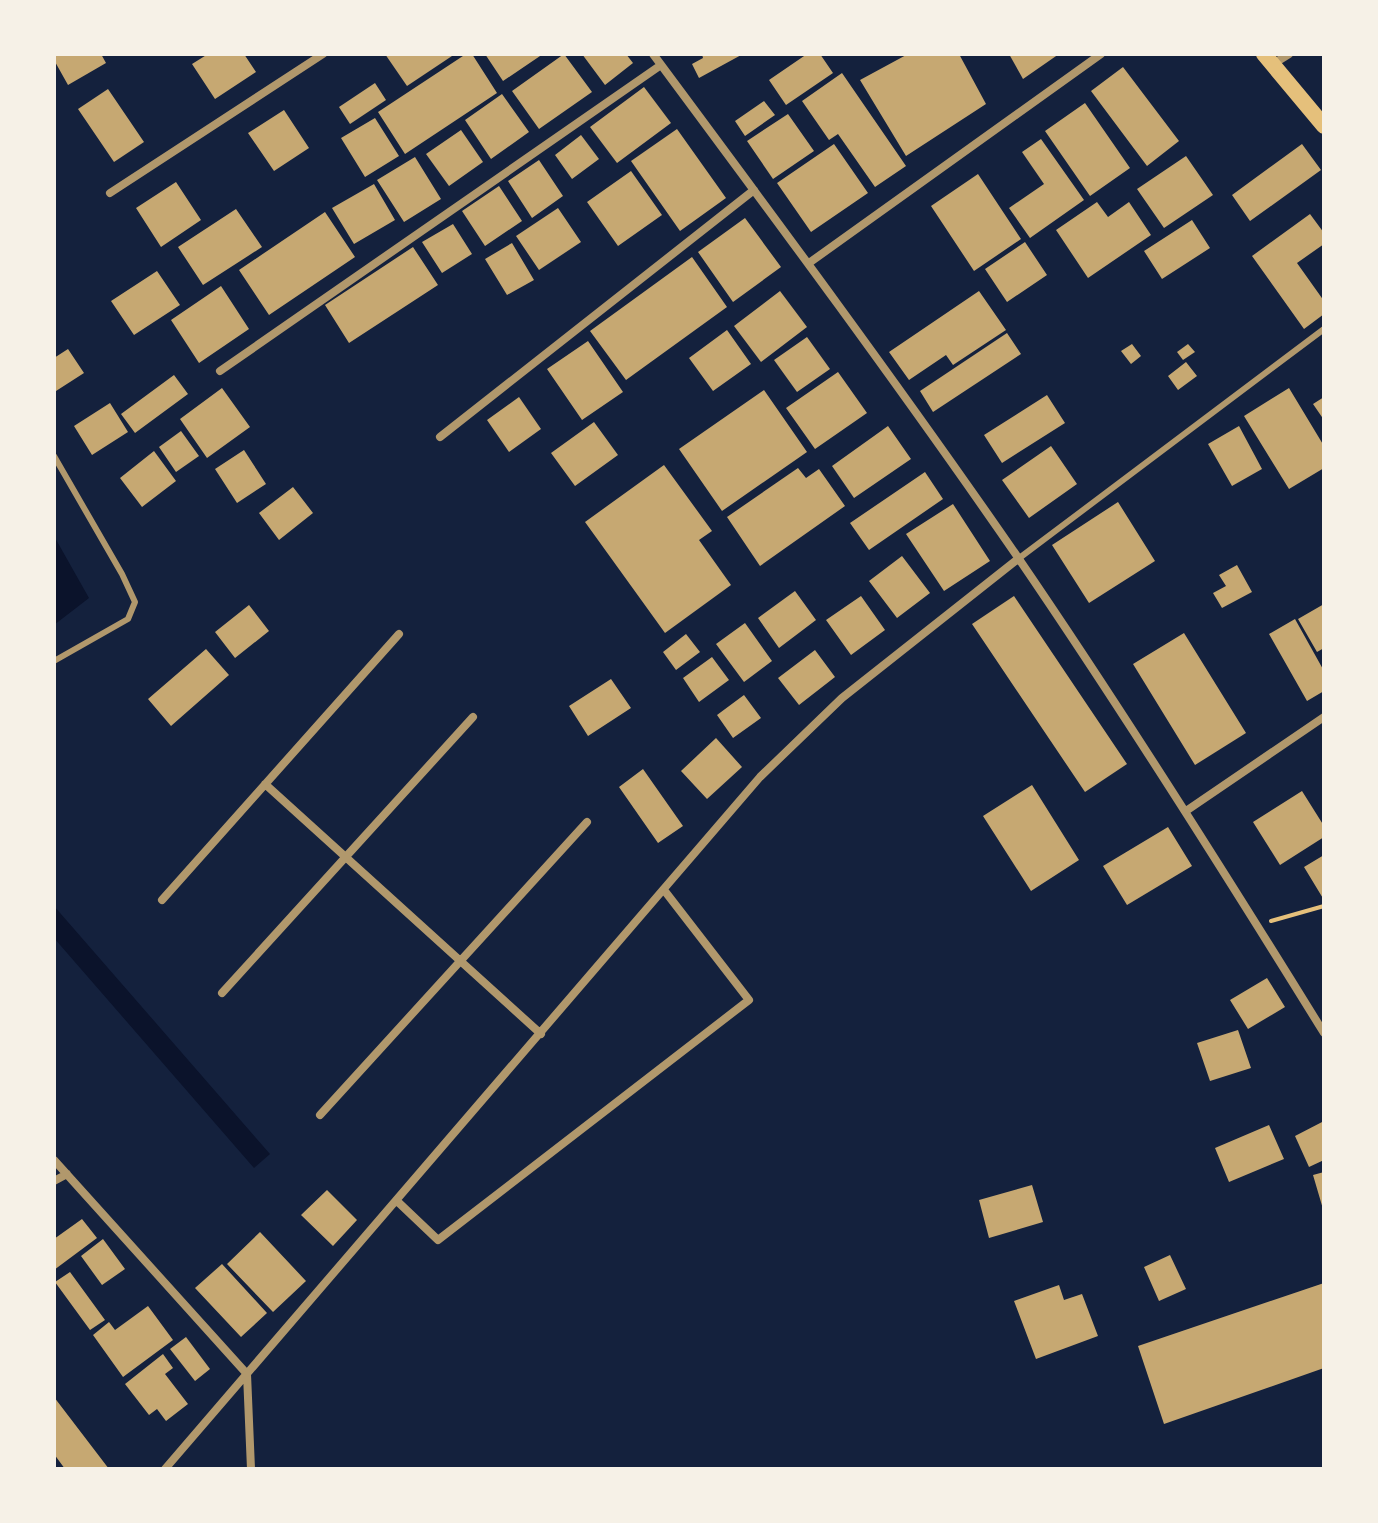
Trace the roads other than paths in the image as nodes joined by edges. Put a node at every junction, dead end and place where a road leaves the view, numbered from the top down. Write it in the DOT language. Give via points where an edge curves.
graph roads {
  1 [pos="323,54"];
  2 [pos="653,54"];
  3 [pos="1101,54"];
  4 [pos="1289,54"];
  5 [pos="1268,59"];
  6 [pos="661,65"];
  7 [pos="1324,126"];
  8 [pos="754,190"];
  9 [pos="110,193"];
  10 [pos="809,263"];
  11 [pos="1324,329"];
  12 [pos="220,371"];
  13 [pos="440,437"];
  14 [pos="54,456"];
  15 [pos="1018,559"];
  16 [pos="399,634"];
  17 [pos="54,661"];
  18 [pos="473,717"];
  19 [pos="1324,717"];
  20 [pos="265,784"];
  21 [pos="1186,811"];
  22 [pos="587,822"];
  23 [pos="346,857"];
  24 [pos="664,890"];
  25 [pos="162,900"];
  26 [pos="460,961"];
  27 [pos="222,993"];
  28 [pos="1324,1033"];
  29 [pos="541,1034"];
  30 [pos="320,1115"];
  31 [pos="54,1160"];
  32 [pos="67,1174"];
  33 [pos="54,1181"];
  34 [pos="397,1201"];
  35 [pos="247,1374"];
  36 [pos="165,1469"];
  37 [pos="251,1469"];
  1 -- 9 [label="street"];
  2 -- 6 [label="street"];
  3 -- 10 [label="street"];
  4 -- 5 [label="street"];
  5 -- 7 [label="main road"];
  6 -- 8 [label="street"];
  6 -- 12 [label="street"];
  8 -- 10 [label="street"];
  8 -- 13 [label="street"];
  10 -- 15 [label="street"];
  11 -- 15 [label="lane"];
  14 -- 17 [label="lane" via="135,602 128,619"];
  15 -- 21 [label="street"];
  15 -- 24 [label="street" via="842,698 760,777"];
  16 -- 20 [label="street"];
  18 -- 23 [label="street"];
  19 -- 21 [label="street"];
  20 -- 23 [label="street"];
  20 -- 25 [label="street"];
  21 -- 28 [label="street"];
  22 -- 26 [label="street"];
  23 -- 26 [label="street"];
  23 -- 27 [label="street"];
  24 -- 29 [label="street"];
  24 -- 34 [label="street" via="749,1000 438,1240"];
  26 -- 29 [label="street"];
  26 -- 30 [label="street"];
  29 -- 34 [label="street"];
  31 -- 32 [label="street"];
  32 -- 33 [label="street"];
  32 -- 35 [label="street"];
  34 -- 35 [label="street"];
  35 -- 36 [label="street"];
  35 -- 37 [label="street"];
}
